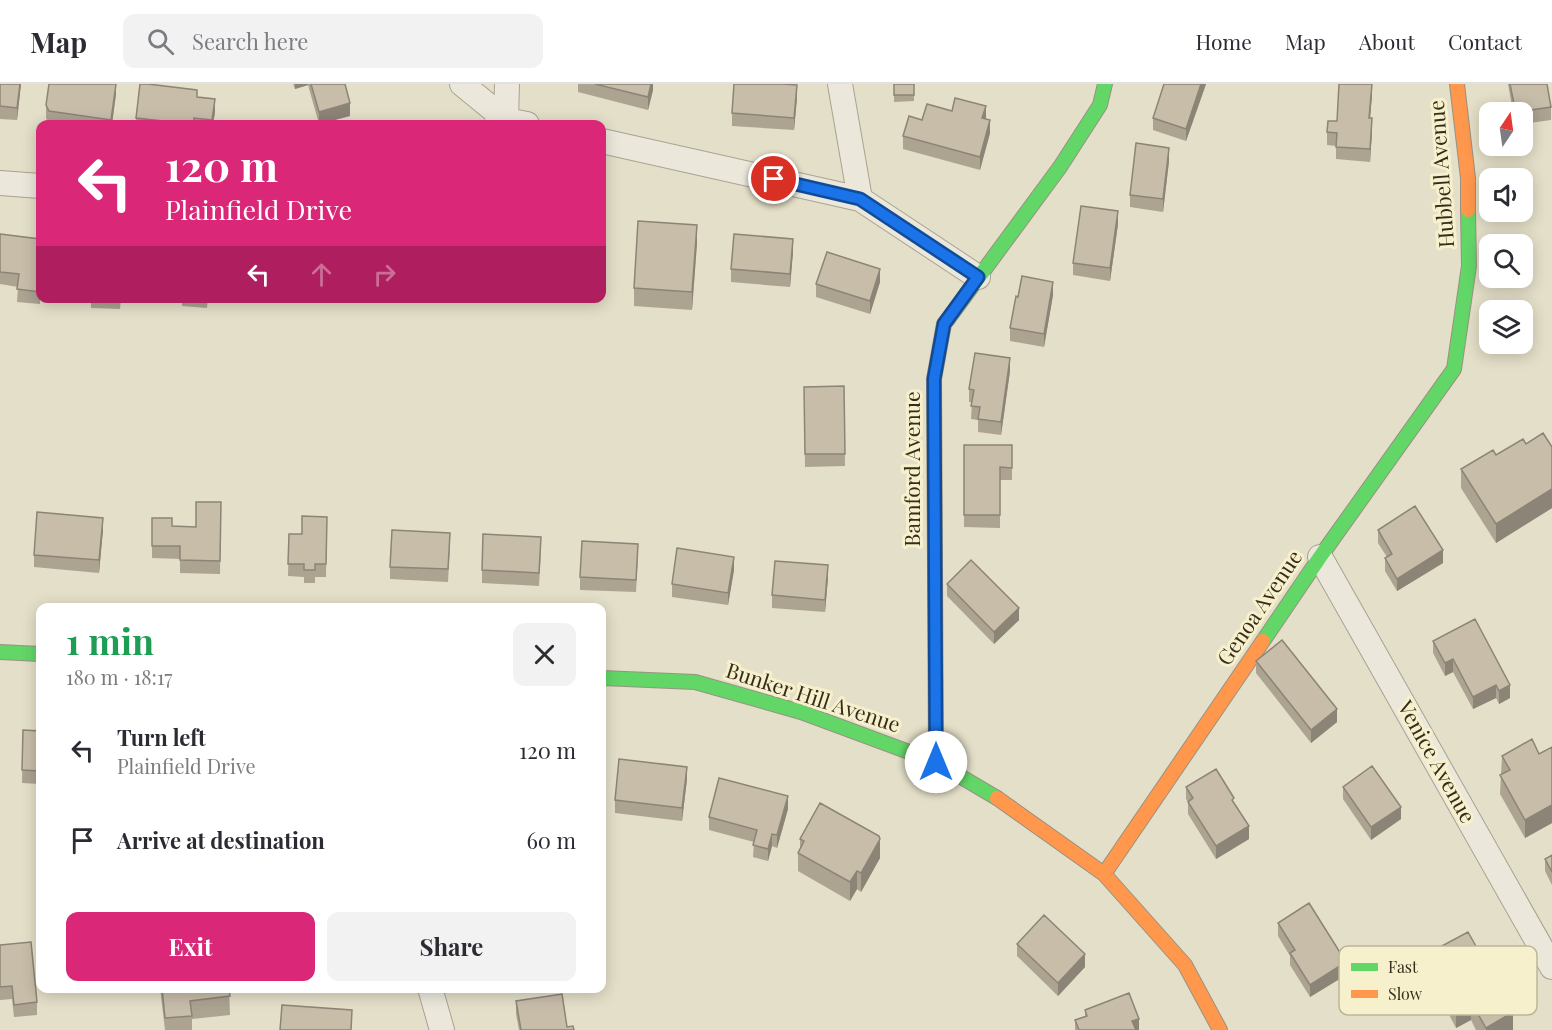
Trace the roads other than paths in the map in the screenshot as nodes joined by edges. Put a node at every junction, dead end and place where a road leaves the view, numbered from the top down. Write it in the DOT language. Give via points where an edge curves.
graph roads {
  1 [pos="462,84"];
  2 [pos="507,84"];
  3 [pos="840,84"];
  4 [pos="1105,84"];
  5 [pos="1457,84"];
  6 [pos="504,120"];
  7 [pos="508,120"];
  8 [pos="606,142"];
  9 [pos="0,183"];
  10 [pos="36,186"];
  11 [pos="860,199"];
  12 [pos="978,277"];
  13 [pos="1454,369"];
  14 [pos="1320,557"];
  15 [pos="0,652"];
  16 [pos="36,654"];
  17 [pos="606,678"];
  18 [pos="936,762"];
  19 [pos="1104,874"];
  20 [pos="1552,967"];
  21 [pos="431,993"];
  22 [pos="442,1030"];
  23 [pos="1220,1030"];
  1 -- 6 [label="street"];
  2 -- 7 [label="street"];
  3 -- 11 [label="street"];
  4 -- 12 [label="street, Bamford Avenue" via="1100,105 1060,167"];
  5 -- 13 [label="street, Hubbell Avenue" via="1468,178 1469,266"];
  8 -- 11 [label="street"];
  9 -- 10 [label="street"];
  11 -- 12 [label="street"];
  12 -- 18 [label="street, Bamford Avenue" via="944,324 934,379"];
  13 -- 14 [label="street, Genoa Avenue"];
  14 -- 19 [label="street, Genoa Avenue"];
  14 -- 20 [label="street, Venice Avenue"];
  15 -- 16 [label="street"];
  17 -- 18 [label="street, Bunker Hill Avenue" via="695,682 801,712"];
  18 -- 19 [label="street, Bunker Hill Avenue" via="1001,800"];
  19 -- 23 [label="street, Bunker Hill Avenue" via="1185,965"];
  21 -- 22 [label="street"];
}
